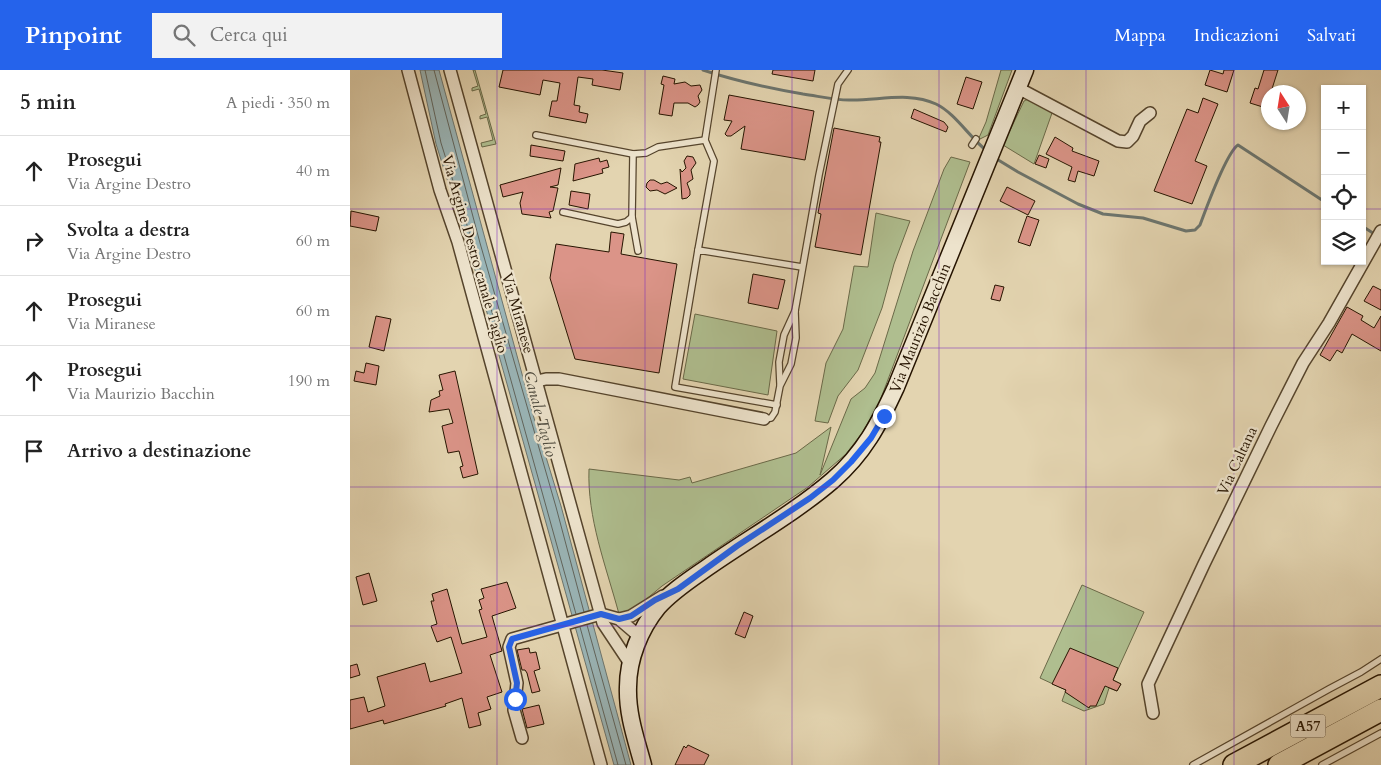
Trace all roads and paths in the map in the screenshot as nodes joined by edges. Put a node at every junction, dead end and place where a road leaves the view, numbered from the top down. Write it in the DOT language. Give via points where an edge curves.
graph roads {
  1 [pos="408,70"];
  2 [pos="450,70"];
  3 [pos="716,70"];
  4 [pos="848,70"];
  5 [pos="1025,70"];
  6 [pos="1018,88"];
  7 [pos="1150,113"];
  8 [pos="536,134"];
  9 [pos="976,138"];
  10 [pos="705,140"];
  11 [pos="972,145"];
  12 [pos="632,154"];
  13 [pos="563,212"];
  14 [pos="632,216"];
  15 [pos="1381,231"];
  16 [pos="698,250"];
  17 [pos="638,251"];
  18 [pos="802,267"];
  19 [pos="795,311"];
  20 [pos="537,382"];
  21 [pos="780,386"];
  22 [pos="777,405"];
  23 [pos="764,419"];
  24 [pos="678,589"];
  25 [pos="598,615"];
  26 [pos="619,619"];
  27 [pos="567,624"];
  28 [pos="612,636"];
  29 [pos="640,637"];
  30 [pos="1381,658"];
  31 [pos="631,665"];
  32 [pos="1381,686"];
  33 [pos="1151,704"];
  34 [pos="1381,710"];
  35 [pos="1381,733"];
  36 [pos="522,738"];
  37 [pos="601,765"];
  38 [pos="643,765"];
  39 [pos="1193,765"];
  40 [pos="1234,765"];
  41 [pos="1279,765"];
  42 [pos="1322,765"];
  1 -- 27 [label="street, Via Argine Destro canale Taglio"];
  2 -- 20 [label="street, Via Miranese"];
  3 -- 10 [label="lane"];
  4 -- 18 [label="lane" via="838,84"];
  5 -- 6 [label="main road, Via Maurizio Bacchin"];
  6 -- 7 [label="street" via="1118,141 1127,142 1140,121"];
  6 -- 24 [label="main road, Via Maurizio Bacchin" via="896,388 871,438 833,480 810,498"];
  8 -- 12 [label="lane"];
  9 -- 11 [label="lane"];
  10 -- 12 [label="lane"];
  10 -- 16 [label="lane" via="714,161"];
  12 -- 14 [label="lane"];
  13 -- 14 [label="lane" via="618,224"];
  14 -- 17 [label="lane"];
  15 -- 33 [label="street, Via Caltana" via="1303,363 1271,426 1151,677 1148,684"];
  16 -- 18 [label="lane"];
  16 -- 22 [label="lane" via="675,386"];
  18 -- 19 [label="lane"];
  19 -- 21 [label="lane" via="782,344"];
  19 -- 21 [label="lane" via="796,338 791,364"];
  20 -- 23 [label="street" via="559,379"];
  20 -- 25 [label="street, Via Miranese"];
  21 -- 22 [label="lane"];
  22 -- 23 [label="lane" via="771,418"];
  24 -- 26 [label="street" via="631,616"];
  24 -- 29 [label="main road, Via Maurizio Bacchin" via="658,607"];
  25 -- 26 [label="street"];
  25 -- 27 [label="street"];
  25 -- 28 [label="street, Via Miranese"];
  26 -- 29 [label="street"];
  27 -- 36 [label="street" via="510,641 517,683 514,710"];
  27 -- 37 [label="street, Via Argine Destro canale Taglio"];
  28 -- 29 [label="street"];
  28 -- 31 [label="street, Via Miranese"];
  29 -- 31 [label="main road, Via Maurizio Bacchin"];
  30 -- 39 [label="lane"];
  31 -- 38 [label="main road" via="629,711"];
  32 -- 40 [label="highway, A57"];
  34 -- 41 [label="highway, A57"];
  35 -- 42 [label="lane"];
}
